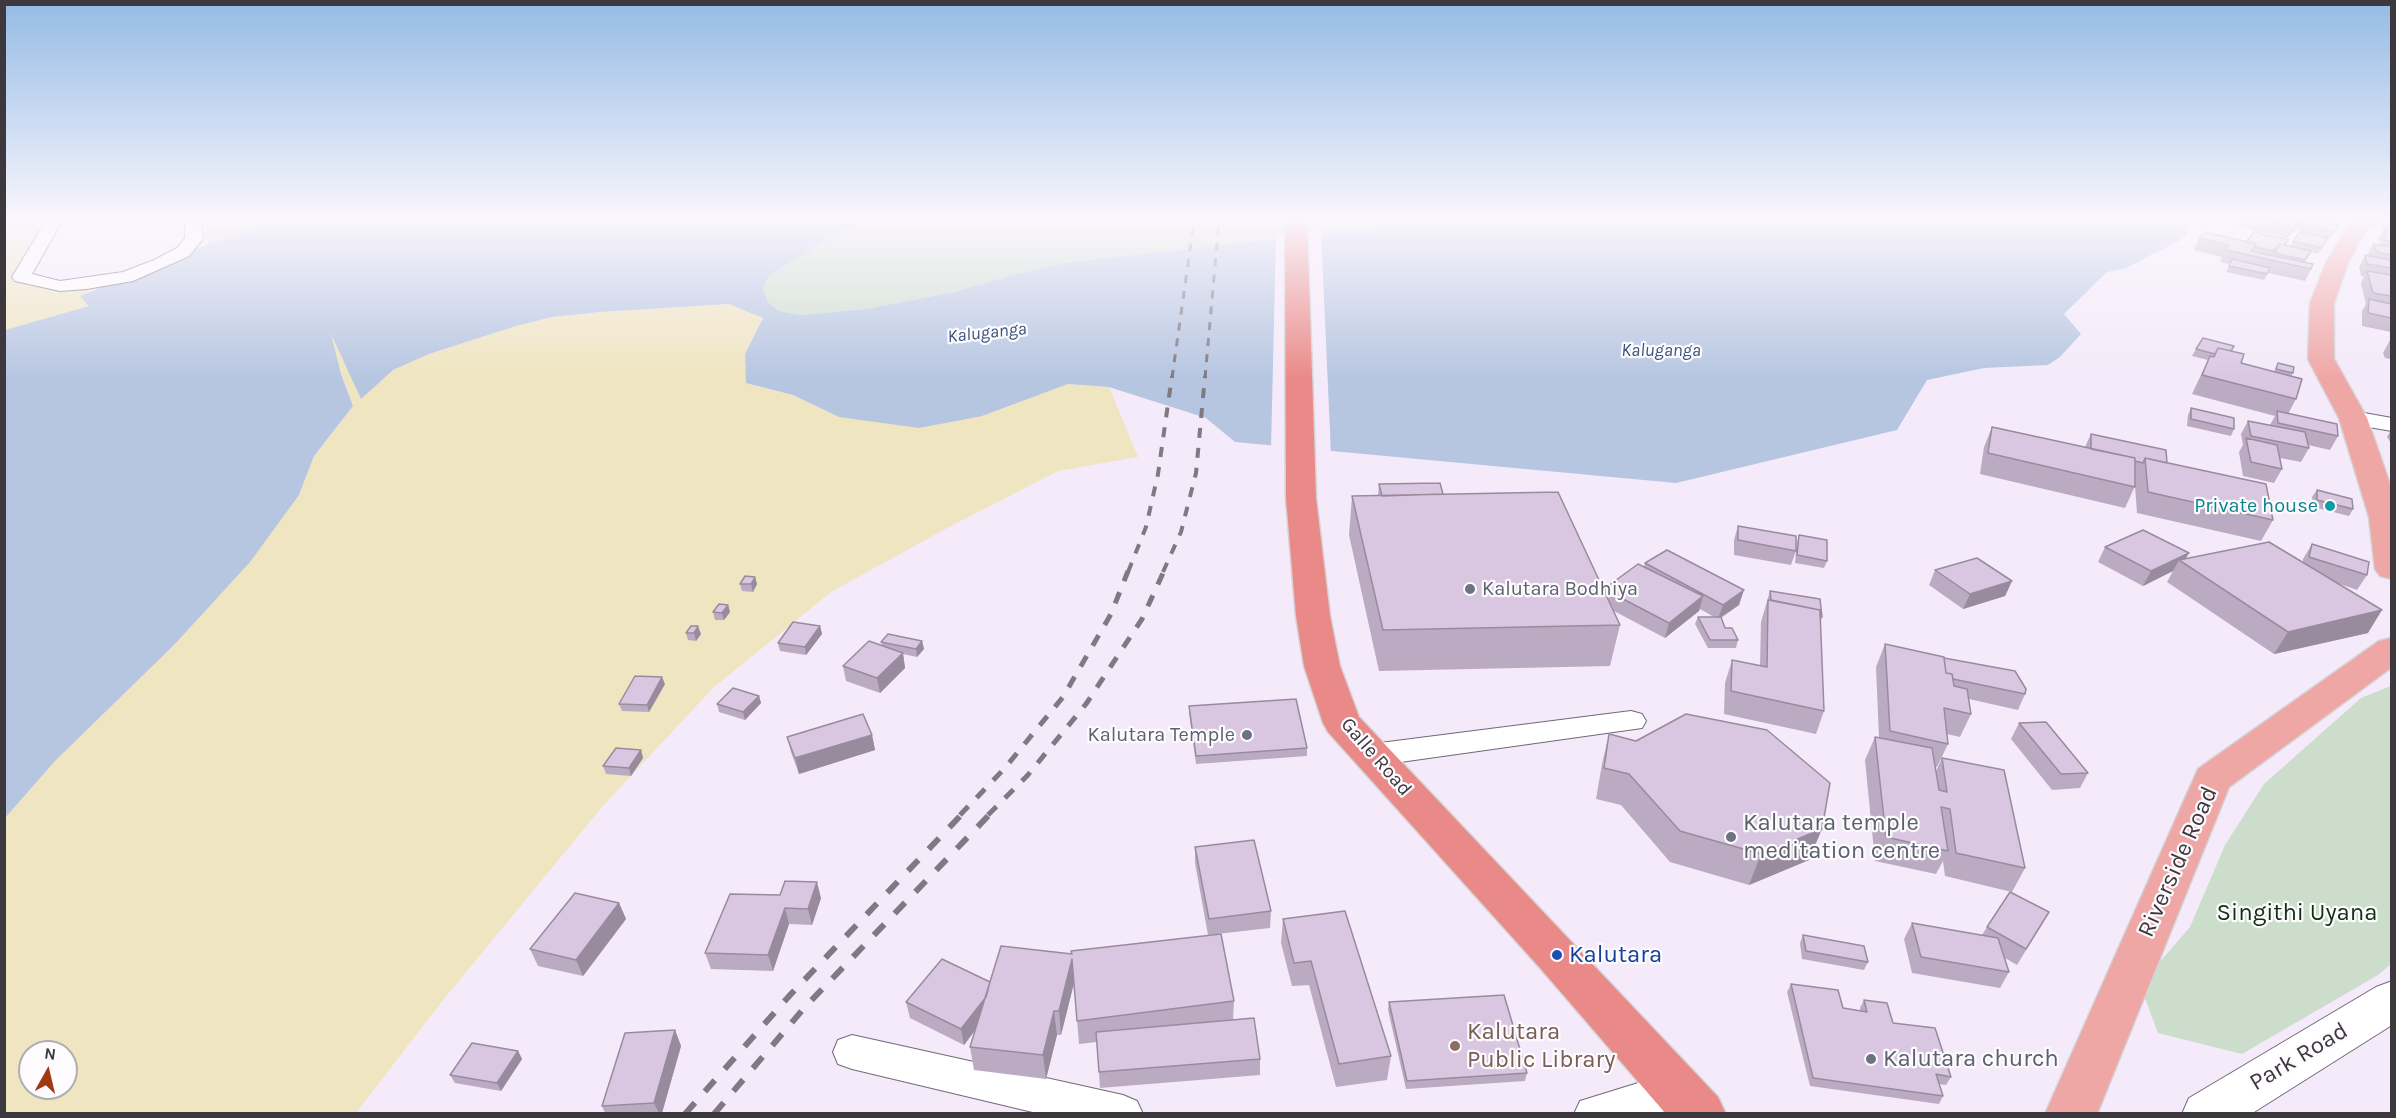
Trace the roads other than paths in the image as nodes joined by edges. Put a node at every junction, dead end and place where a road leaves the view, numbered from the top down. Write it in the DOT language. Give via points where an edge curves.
graph roads {
  1 [pos="23,273"];
  2 [pos="137,273"];
  3 [pos="1297,273"];
  4 [pos="2333,273"];
  5 [pos="2353,418"];
  6 [pos="2391,425"];
  7 [pos="2391,569"];
  8 [pos="2390,651"];
  9 [pos="1631,721"];
  10 [pos="1372,755"];
  11 [pos="2391,1001"];
  12 [pos="852,1052"];
  13 [pos="1688,1101"];
  14 [pos="1123,1113"];
  15 [pos="1594,1113"];
  16 [pos="2071,1113"];
  17 [pos="2207,1113"];
  1 -- 2 [label="street" via="21,277 60,286"];
  3 -- 10 [label="highway, Galle Road" via="1301,498 1313,616 1322,666 1342,723"];
  4 -- 5 [label="main road" via="2322,303 2321,358"];
  5 -- 6 [label="street"];
  5 -- 7 [label="main road" via="2385,517"];
  8 -- 16 [label="main road, Riverside Road" via="2212,779"];
  9 -- 10 [label="street"];
  10 -- 13 [label="highway, Galle Road"];
  11 -- 17 [label="street, Park Road"];
  12 -- 14 [label="street"];
  13 -- 15 [label="street"];
}
